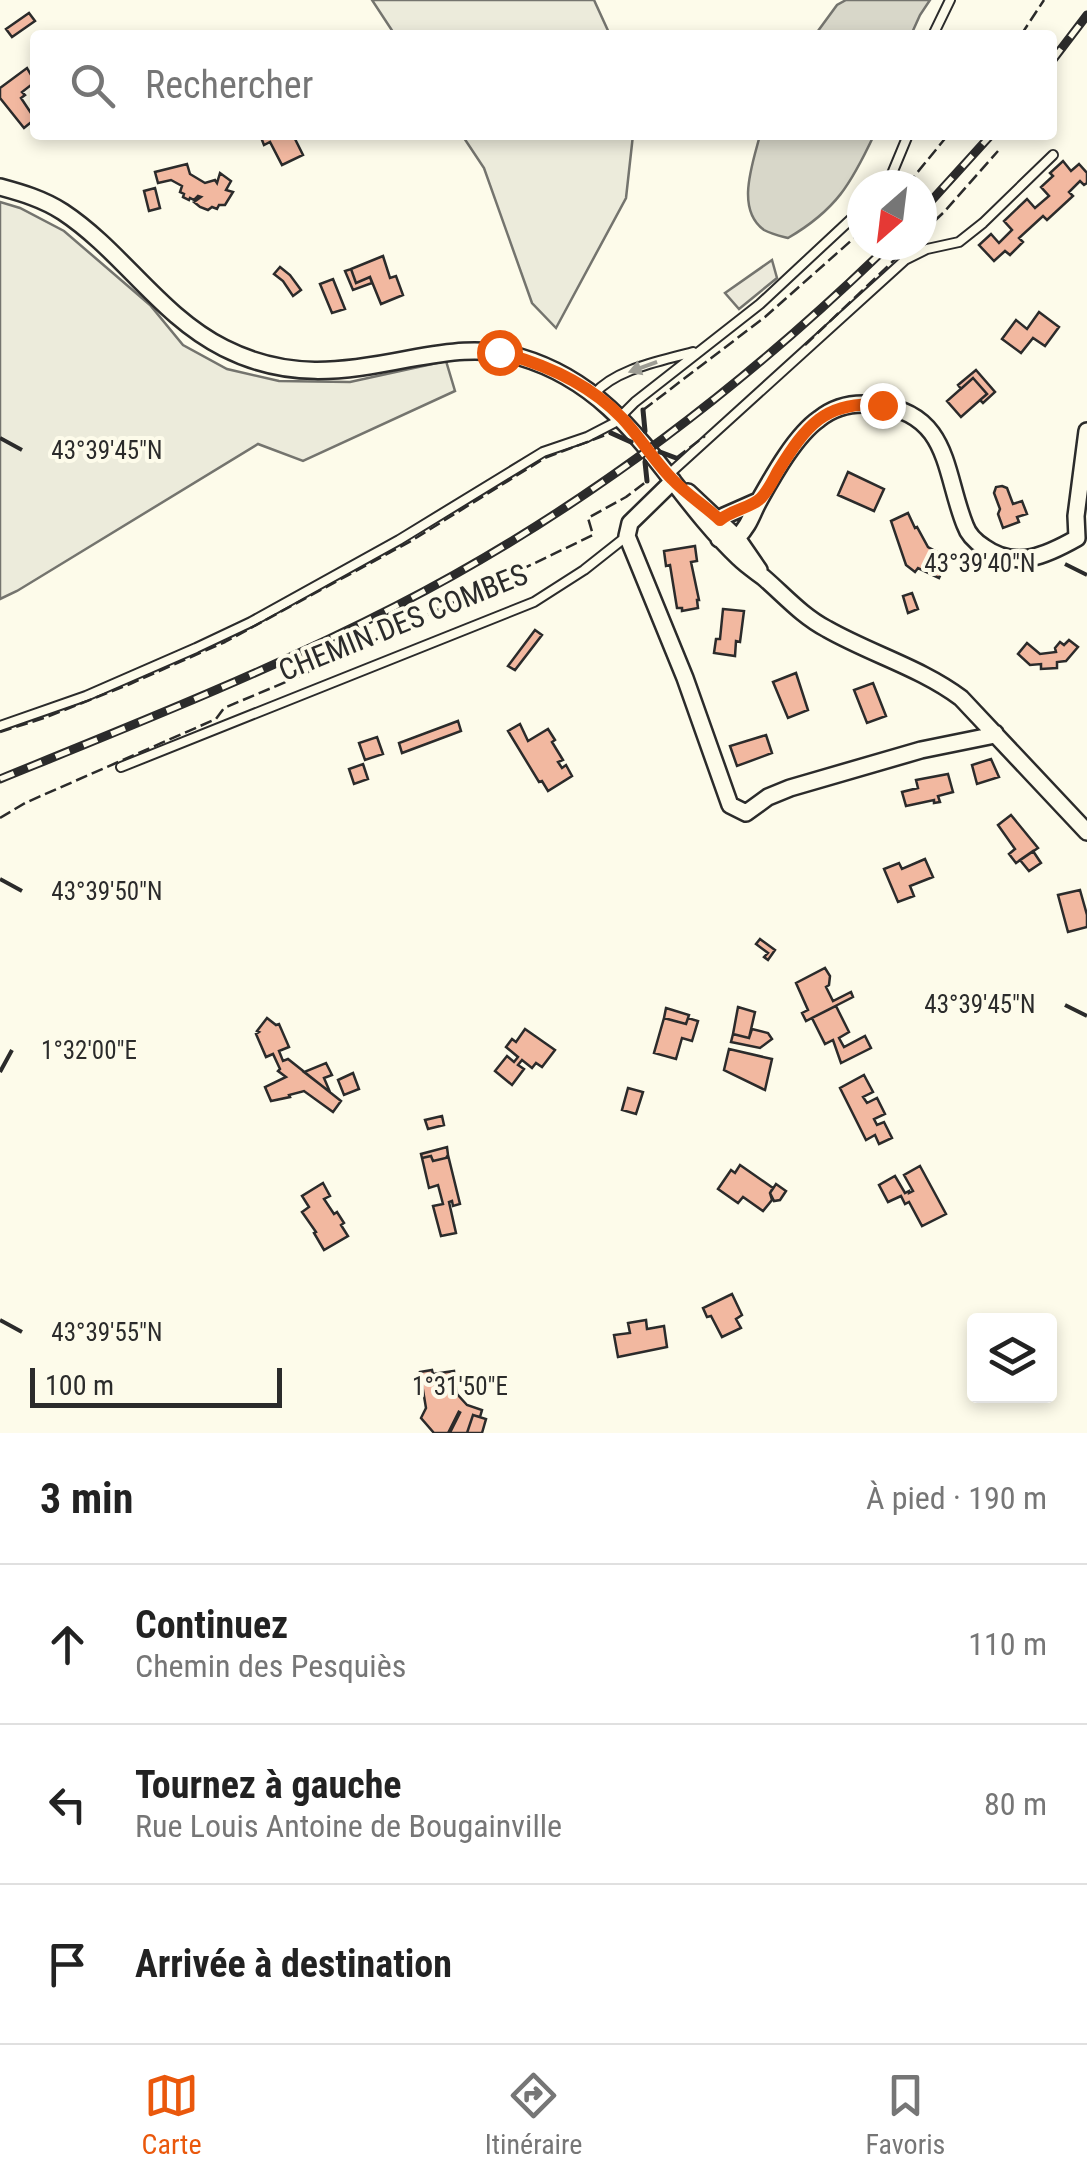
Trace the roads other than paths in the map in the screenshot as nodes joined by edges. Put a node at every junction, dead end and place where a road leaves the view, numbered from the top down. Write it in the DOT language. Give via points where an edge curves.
graph roads {
  1 [pos="950,0"];
  2 [pos="935,30"];
  3 [pos="906,140"];
  4 [pos="1053,154"];
  5 [pos="893,170"];
  6 [pos="0,187"];
  7 [pos="847,223"];
  8 [pos="698,351"];
  9 [pos="594,394"];
  10 [pos="622,418"];
  11 [pos="1087,431"];
  12 [pos="671,478"];
  13 [pos="758,501"];
  14 [pos="720,520"];
  15 [pos="627,536"];
  16 [pos="719,538"];
  17 [pos="736,538"];
  18 [pos="1082,543"];
  19 [pos="764,578"];
  20 [pos="0,726"];
  21 [pos="995,733"];
  22 [pos="121,767"];
  23 [pos="1087,832"];
  1 -- 2 [label="lane"];
  3 -- 5 [label="lane"];
  4 -- 12 [label="lane" via="959,242 904,260"];
  6 -- 9 [label="street" via="63,212 198,333 254,361 307,372 487,350 537,362"];
  7 -- 8 [label="lane"];
  8 -- 9 [label="lane, one-way" via="624,374"];
  8 -- 10 [label="lane"];
  9 -- 10 [label="street"];
  10 -- 12 [label="street"];
  10 -- 20 [label="lane" via="543,452 399,540 210,642"];
  11 -- 18 [label="street" via="1076,516"];
  12 -- 14 [label="street"];
  12 -- 15 [label="street, CHEMIN DES COMBES" via="630,523"];
  12 -- 16 [label="street"];
  13 -- 14 [label="street"];
  13 -- 17 [label="street"];
  13 -- 18 [label="street" via="796,441 818,420 845,406 882,405 903,411 933,434 966,528 988,550 1018,560"];
  14 -- 16 [label="street"];
  14 -- 17 [label="street"];
  15 -- 21 [label="street" via="730,805 746,813 790,788"];
  15 -- 22 [label="lane, CHEMIN DES COMBES" via="534,602"];
  16 -- 17 [label="street"];
  16 -- 19 [label="street"];
  17 -- 19 [label="street"];
  19 -- 21 [label="street" via="826,629 942,684"];
  21 -- 23 [label="street"];
}
